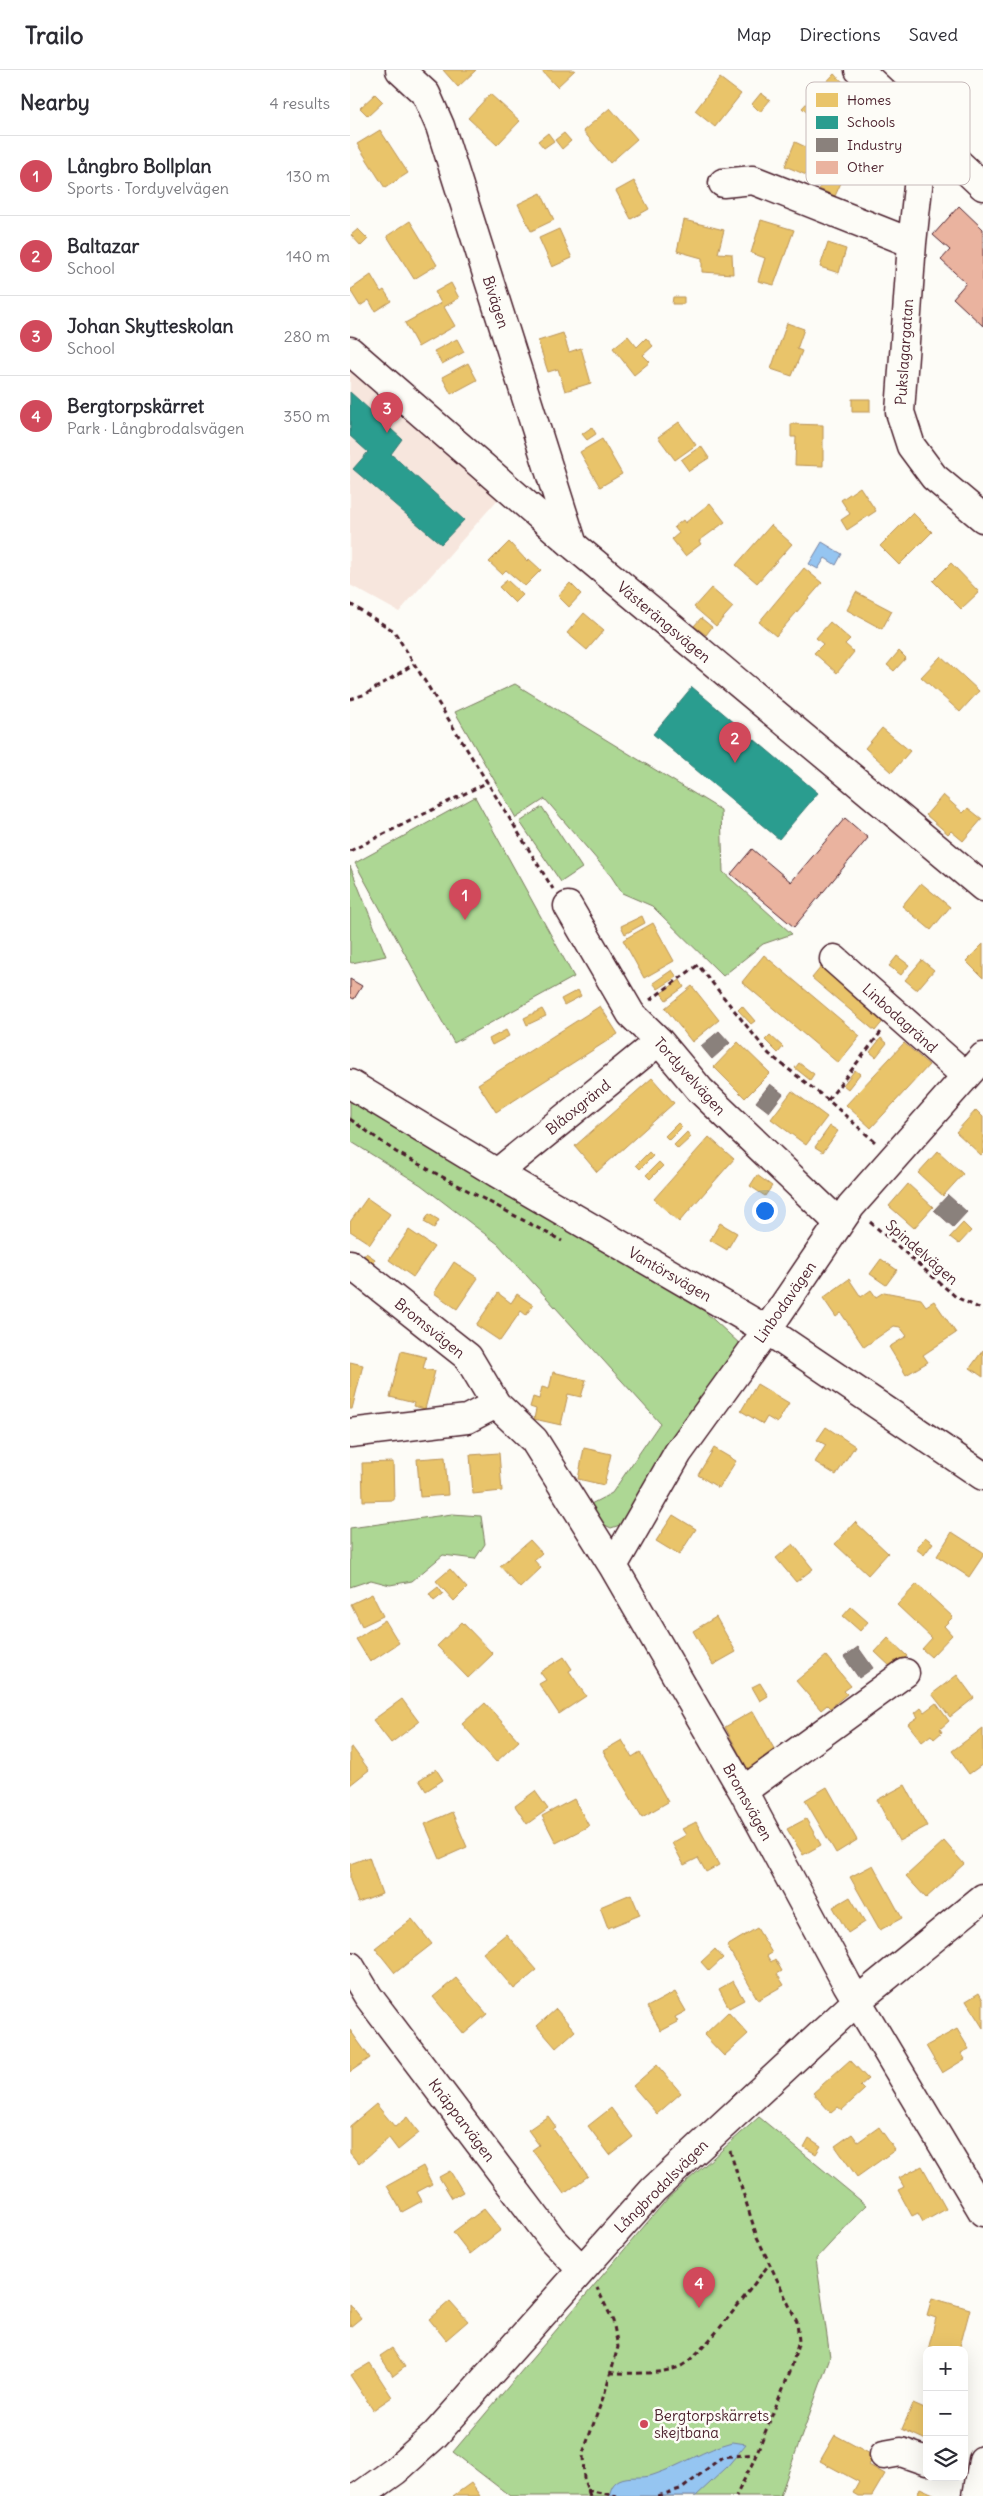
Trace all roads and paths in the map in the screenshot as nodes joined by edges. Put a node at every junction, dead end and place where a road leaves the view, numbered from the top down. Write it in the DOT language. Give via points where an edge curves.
graph roads {
  1 [pos="400,70"];
  2 [pos="859,70"];
  3 [pos="872,82"];
  4 [pos="970,174"];
  5 [pos="724,183"];
  6 [pos="918,185"];
  7 [pos="983,186"];
  8 [pos="912,243"];
  9 [pos="350,351"];
  10 [pos="983,518"];
  11 [pos="573,545"];
  12 [pos="350,604"];
  13 [pos="414,664"];
  14 [pos="350,699"];
  15 [pos="488,782"];
  16 [pos="350,851"];
  17 [pos="983,888"];
  18 [pos="568,906"];
  19 [pos="834,960"];
  20 [pos="631,1014"];
  21 [pos="896,1014"];
  22 [pos="658,1040"];
  23 [pos="974,1067"];
  24 [pos="350,1084"];
  25 [pos="828,1100"];
  26 [pos="892,1158"];
  27 [pos="496,1173"];
  28 [pos="845,1214"];
  29 [pos="350,1264"];
  30 [pos="983,1310"];
  31 [pos="767,1330"];
  32 [pos="496,1404"];
  33 [pos="350,1433"];
  34 [pos="983,1476"];
  35 [pos="613,1566"];
  36 [pos="905,1673"];
  37 [pos="743,1791"];
  38 [pos="983,1898"];
  39 [pos="350,1966"];
  40 [pos="858,2000"];
  41 [pos="725,2123"];
  42 [pos="983,2212"];
  43 [pos="770,2263"];
  44 [pos="581,2269"];
  45 [pos="610,2373"];
  46 [pos="756,2454"];
  47 [pos="884,2455"];
  48 [pos="923,2460"];
  49 [pos="587,2490"];
  50 [pos="360,2496"];
  51 [pos="590,2496"];
  52 [pos="617,2496"];
  53 [pos="658,2496"];
  54 [pos="736,2496"];
  1 -- 11 [label="street, Bivägen" via="426,94 440,126"];
  2 -- 3 [label="street"];
  4 -- 7 [label="street"];
  5 -- 8 [label="street" via="753,180"];
  6 -- 8 [label="street, Pukslagargatan"];
  8 -- 10 [label="street, Pukslagargatan" via="900,412 910,446 934,477"];
  9 -- 11 [label="street, Västerängsvägen"];
  11 -- 17 [label="street, Västerängsvägen"];
  12 -- 13 [label="path" via="394,631"];
  13 -- 14 [label="path" via="366,694"];
  13 -- 15 [label="path"];
  15 -- 16 [label="path"];
  15 -- 18 [label="path" via="556,894"];
  18 -- 20 [label="street, Tordyvelvägen"];
  19 -- 21 [label="street, Linbodagränd"];
  20 -- 22 [label="street, Tordyvelvägen"];
  20 -- 25 [label="path" via="698,965 769,1054"];
  21 -- 23 [label="street, Linbodagränd"];
  21 -- 25 [label="path"];
  22 -- 27 [label="street, Blåoxgränd"];
  22 -- 28 [label="street, Tordyvelvägen" via="700,1090"];
  23 -- 26 [label="street, Linbodavägen"];
  24 -- 27 [label="street, Vantörsvägen"];
  25 -- 26 [label="path"];
  26 -- 28 [label="street, Linbodavägen"];
  27 -- 31 [label="street, Vantörsvägen"];
  28 -- 30 [label="path, Spindelvägen" via="956,1297"];
  28 -- 31 [label="street, Linbodavägen"];
  29 -- 32 [label="street, Bromsvägen" via="468,1357"];
  31 -- 34 [label="street, Vantörsvägen"];
  31 -- 35 [label="street, Linbodavägen" via="678,1453"];
  32 -- 33 [label="street" via="467,1419"];
  32 -- 35 [label="street, Bromsvägen" via="534,1440"];
  35 -- 37 [label="street, Bromsvägen"];
  36 -- 37 [label="street"];
  37 -- 40 [label="street, Bromsvägen"];
  38 -- 40 [label="street, Långbrodalsvägen"];
  39 -- 44 [label="street, Knäpparvägen" via="368,1996 552,2239"];
  40 -- 41 [label="street, Långbrodalsvägen"];
  40 -- 42 [label="street, Bromsvägen"];
  41 -- 43 [label="path" via="733,2165 757,2237"];
  41 -- 44 [label="street, Långbrodalsvägen" via="653,2190"];
  43 -- 45 [label="path" via="716,2332 680,2366 648,2374"];
  43 -- 46 [label="path" via="797,2322 799,2341"];
  44 -- 45 [label="path" via="601,2292 614,2321 618,2347"];
  44 -- 50 [label="street, Långbrodalsvägen" via="435,2435 396,2471"];
  45 -- 49 [label="path" via="583,2453"];
  46 -- 53 [label="path" via="722,2457 683,2488"];
  46 -- 54 [label="path"];
  47 -- 48 [label="street" via="901,2452"];
  49 -- 51 [label="path"];
  49 -- 52 [label="path"];
}
